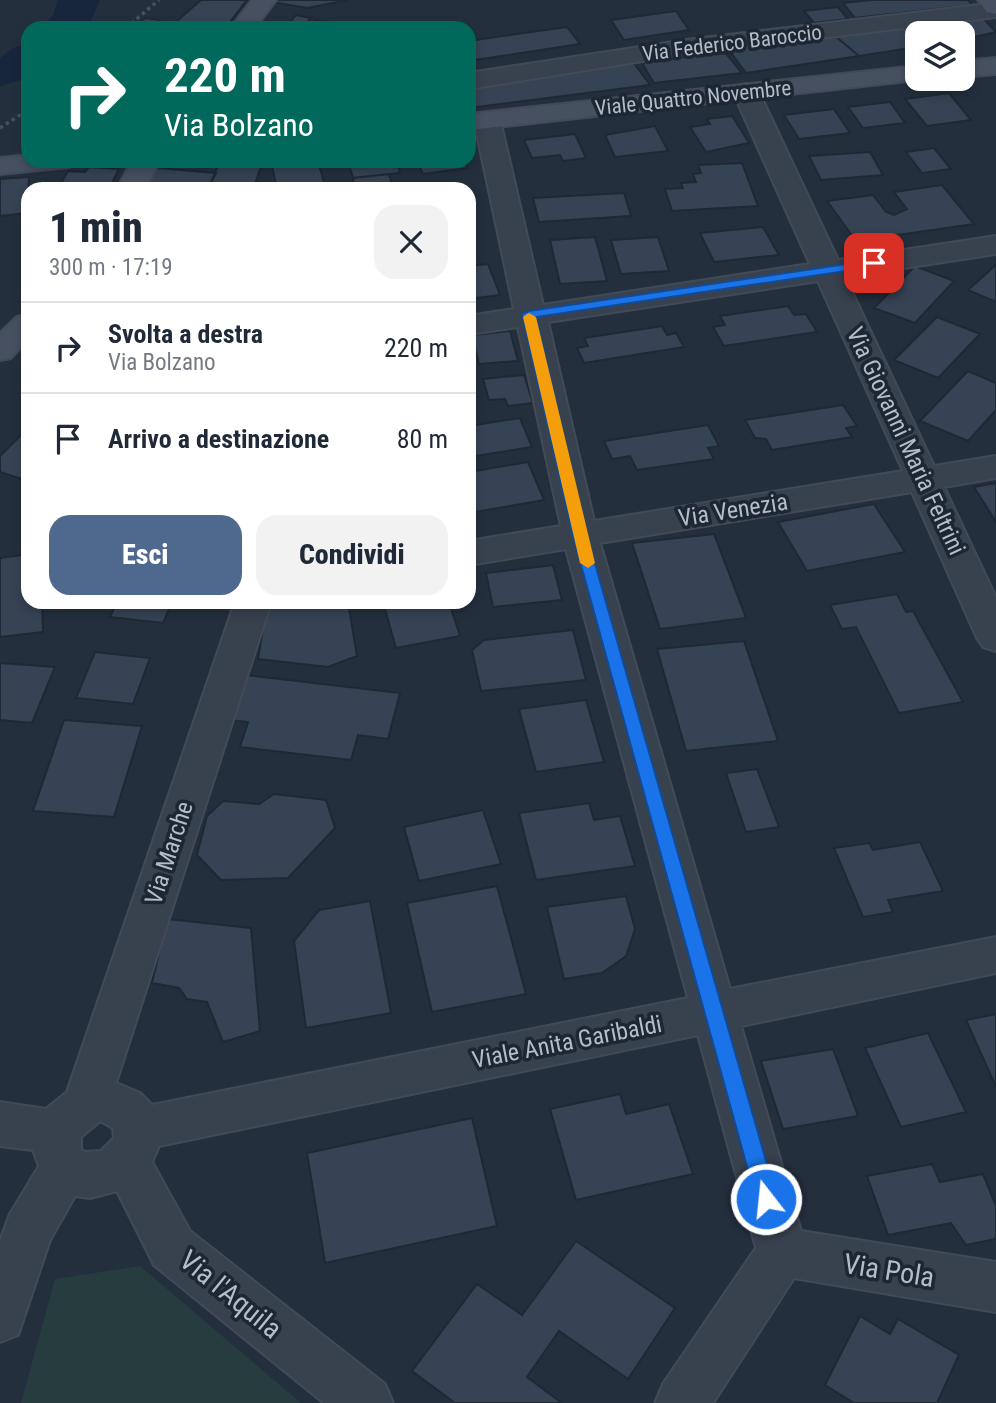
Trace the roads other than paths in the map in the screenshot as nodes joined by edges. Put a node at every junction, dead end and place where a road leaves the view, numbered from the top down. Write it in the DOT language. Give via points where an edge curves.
graph roads {
  1 [pos="264,0"];
  2 [pos="990,0"];
  3 [pos="996,8"];
  4 [pos="248,21"];
  5 [pos="996,66"];
  6 [pos="975,68"];
  7 [pos="905,75"];
  8 [pos="476,80"];
  9 [pos="746,92"];
  10 [pos="478,121"];
  11 [pos="21,164"];
  12 [pos="0,166"];
  13 [pos="996,245"];
  14 [pos="826,271"];
  15 [pos="529,314"];
  16 [pos="476,324"];
  17 [pos="21,330"];
  18 [pos="0,351"];
  19 [pos="996,467"];
  20 [pos="925,478"];
  21 [pos="580,536"];
  22 [pos="476,552"];
  23 [pos="251,609"];
  24 [pos="996,638"];
  25 [pos="996,955"];
  26 [pos="713,1013"];
  27 [pos="0,1124"];
  28 [pos="69,1134"];
  29 [pos="132,1145"];
  30 [pos="782,1252"];
  31 [pos="996,1287"];
  32 [pos="0,1317"];
  33 [pos="366,1403"];
  34 [pos="682,1403"];
  1 -- 4 [label="main road"];
  2 -- 3 [label="main road"];
  3 -- 8 [label="street, Via Federico Baroccio" via="686,47"];
  5 -- 6 [label="main road"];
  7 -- 9 [label="main road, Viale Quattro Novembre"];
  9 -- 10 [label="main road, Viale Quattro Novembre"];
  9 -- 14 [label="street, Via Giovanni Maria Feltrini"];
  10 -- 15 [label="street"];
  11 -- 12 [label="main road"];
  13 -- 14 [label="street"];
  14 -- 15 [label="street"];
  14 -- 20 [label="street, Via Giovanni Maria Feltrini"];
  15 -- 16 [label="street"];
  15 -- 21 [label="street"];
  17 -- 18 [label="main road"];
  19 -- 20 [label="street, Via Venezia"];
  20 -- 21 [label="street, Via Venezia"];
  20 -- 24 [label="street, Via Giovanni Maria Feltrini"];
  21 -- 22 [label="street, Via Venezia"];
  21 -- 26 [label="street"];
  23 -- 28 [label="street, Via Marche"];
  25 -- 26 [label="street, Viale Anita Garibaldi"];
  26 -- 29 [label="street, Viale Anita Garibaldi"];
  26 -- 30 [label="street"];
  27 -- 28 [label="street"];
  28 -- 29 [label="street" via="76,1174 102,1174"];
  28 -- 29 [label="street" via="98,1100 121,1104 135,1119"];
  28 -- 32 [label="street, Via Marche" via="28,1231"];
  29 -- 33 [label="street, Via l'Aquila" via="172,1248"];
  30 -- 31 [label="street, Via Pola"];
  30 -- 34 [label="street"];
}
